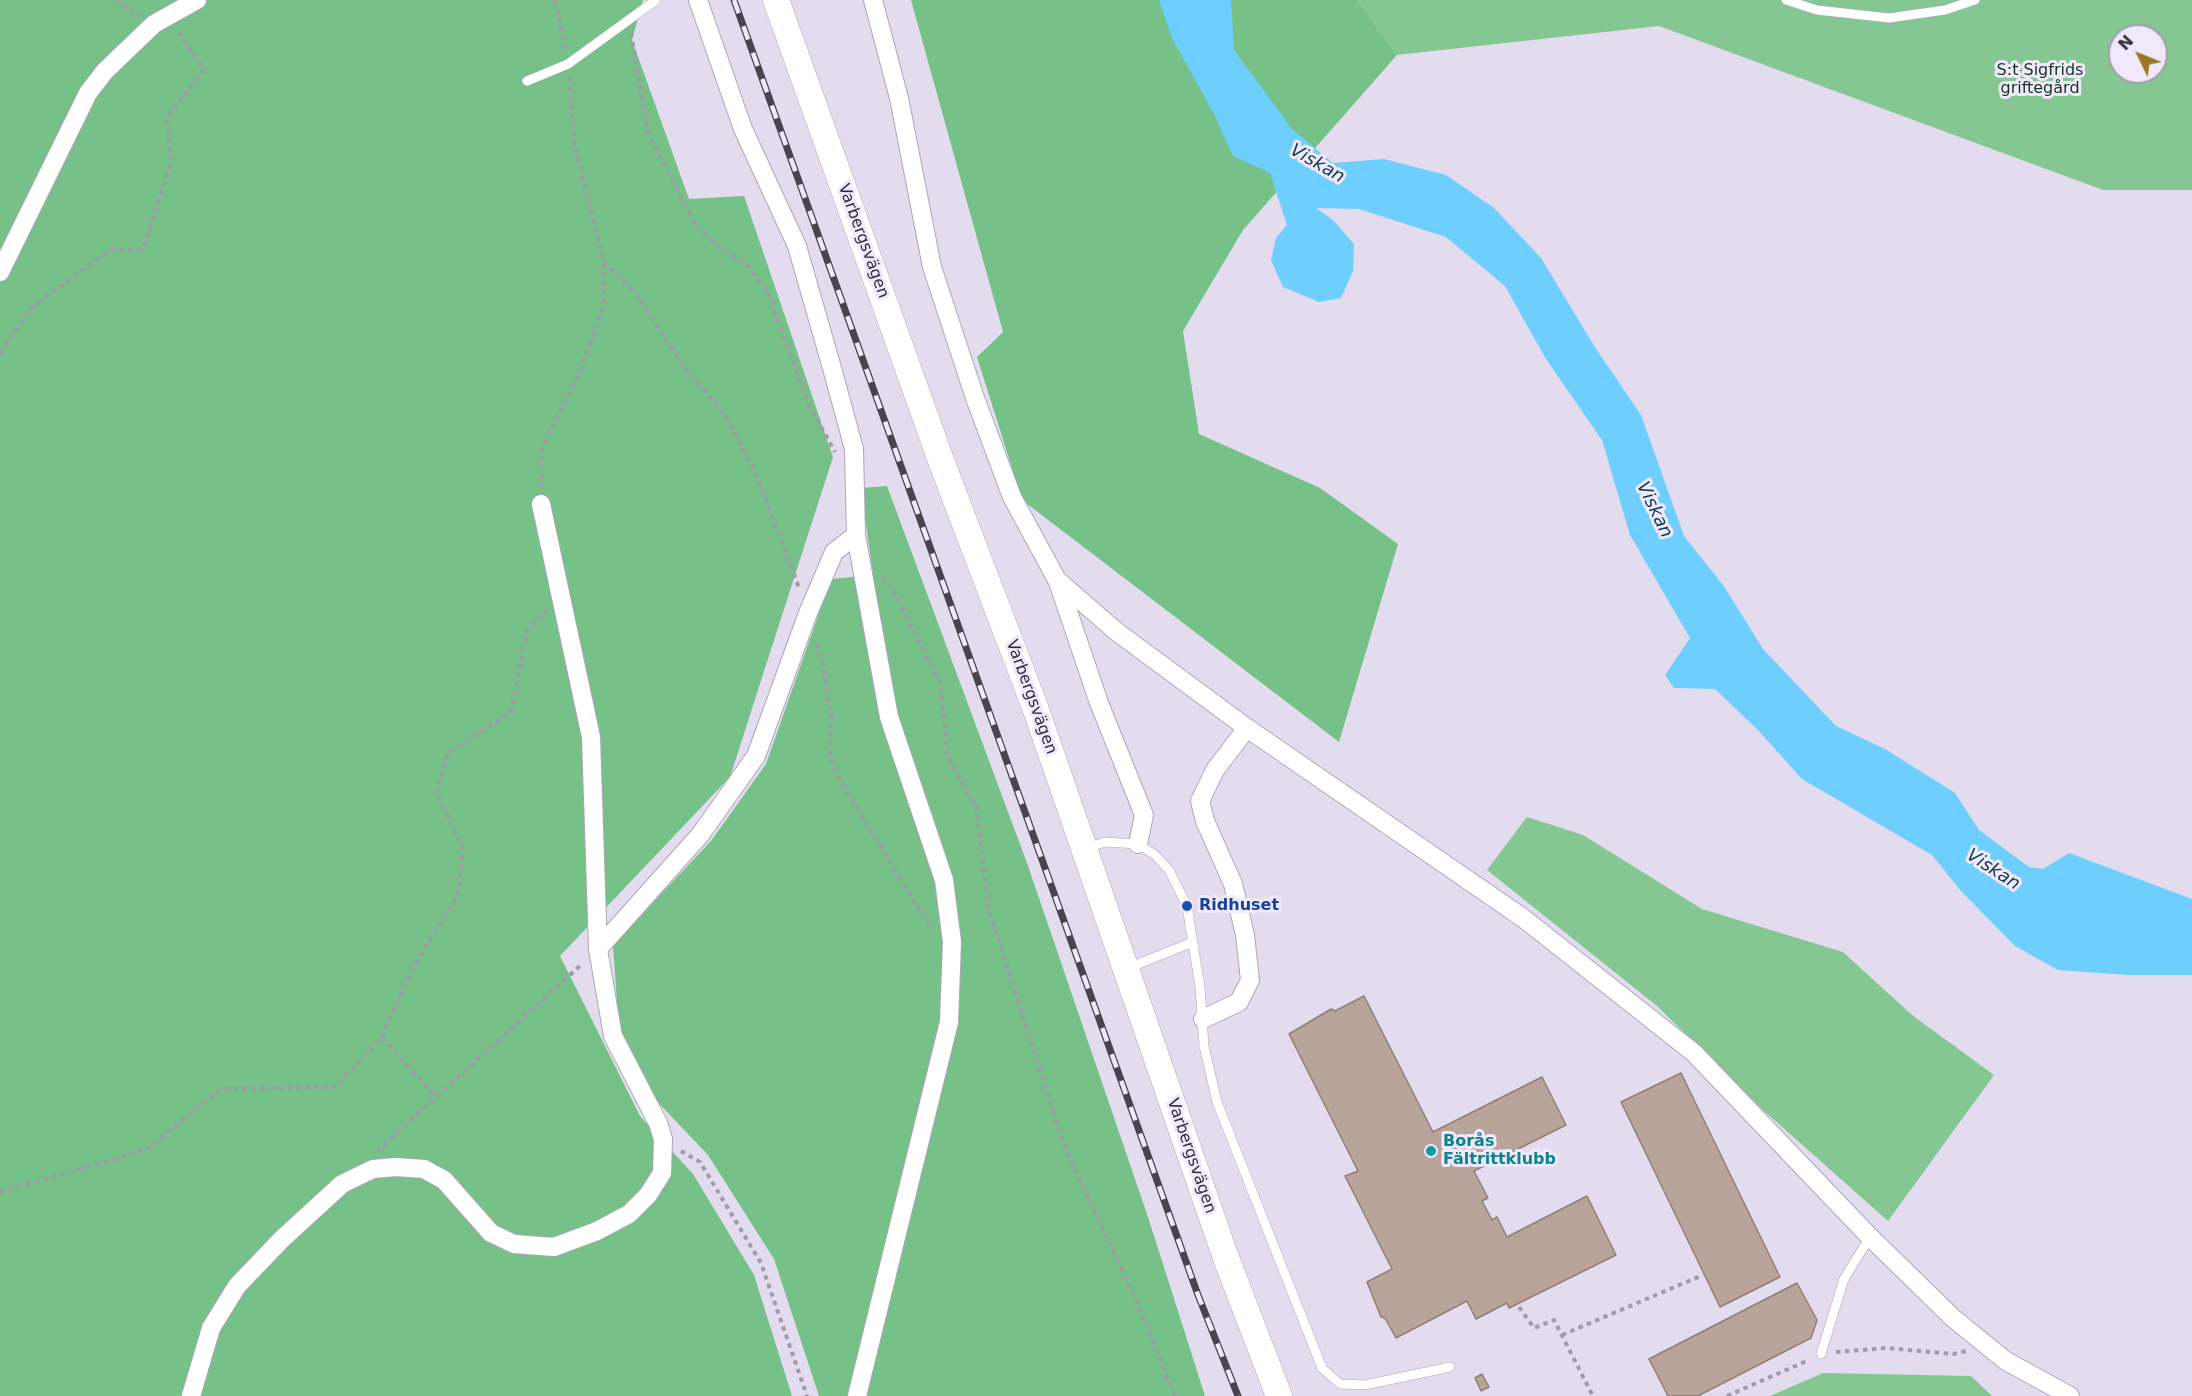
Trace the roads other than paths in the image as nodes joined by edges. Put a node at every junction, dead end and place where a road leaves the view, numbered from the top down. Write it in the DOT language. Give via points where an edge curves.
graph roads {
  1 [pos="197,0"];
  2 [pos="656,0"];
  3 [pos="698,0"];
  4 [pos="776,0"];
  5 [pos="873,0"];
  6 [pos="1786,0"];
  7 [pos="1975,0"];
  8 [pos="527,81"];
  9 [pos="0,273"];
  10 [pos="541,504"];
  11 [pos="856,535"];
  12 [pos="1057,580"];
  13 [pos="1247,728"];
  14 [pos="1138,844"];
  15 [pos="1086,848"];
  16 [pos="1193,942"];
  17 [pos="598,949"];
  18 [pos="1126,969"];
  19 [pos="1203,1018"];
  20 [pos="1870,1237"];
  21 [pos="1821,1354"];
  22 [pos="1450,1367"];
  23 [pos="191,1396"];
  24 [pos="857,1396"];
  25 [pos="1279,1396"];
  26 [pos="2070,1396"];
  1 -- 9 [label="street" via="154,24 88,93"];
  2 -- 8 [label="lane" via="568,64"];
  3 -- 11 [label="street" via="743,129 796,246 854,449"];
  4 -- 15 [label="main road, Varbergsvägen" via="943,466"];
  5 -- 12 [label="street" via="899,98 932,267 1012,497"];
  6 -- 7 [label="lane" via="1817,10 1889,18 1945,10"];
  10 -- 17 [label="street" via="591,737"];
  11 -- 17 [label="street" via="834,552 756,756 700,836"];
  11 -- 24 [label="street" via="890,717 944,880 952,942 949,1023"];
  12 -- 13 [label="street" via="1117,632"];
  12 -- 14 [label="street" via="1144,815"];
  13 -- 19 [label="street" via="1215,770 1200,801 1233,884 1251,980 1239,1002"];
  13 -- 20 [label="street" via="1523,918 1694,1053"];
  14 -- 15 [label="lane" via="1105,842"];
  14 -- 16 [label="lane" via="1169,870 1187,906"];
  15 -- 18 [label="main road, Varbergsvägen"];
  16 -- 18 [label="lane"];
  16 -- 19 [label="lane"];
  17 -- 23 [label="street" via="613,1036 663,1139 662,1173 648,1195 629,1214 554,1247 514,1244 491,1233 444,1180 424,1169 374,1169 342,1184 237,1286 211,1328"];
  18 -- 25 [label="main road, Varbergsvägen" via="1226,1258"];
  19 -- 22 [label="lane" via="1204,1046 1217,1102 1322,1368 1340,1384 1365,1385"];
  20 -- 21 [label="lane" via="1844,1279"];
  20 -- 26 [label="street" via="1980,1341 2006,1361"];
}
